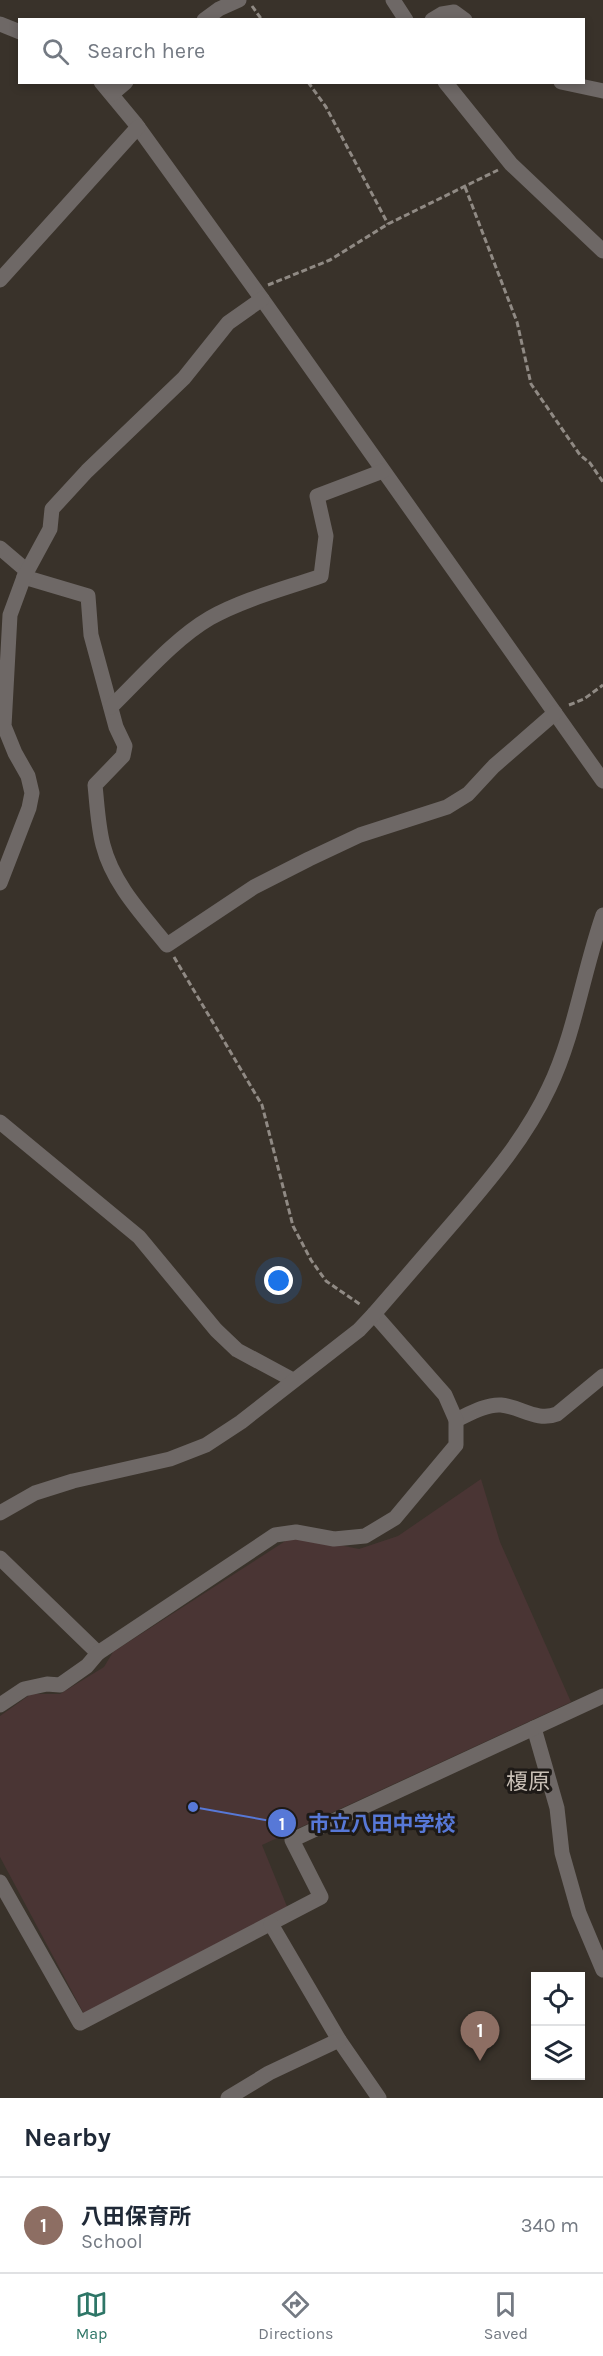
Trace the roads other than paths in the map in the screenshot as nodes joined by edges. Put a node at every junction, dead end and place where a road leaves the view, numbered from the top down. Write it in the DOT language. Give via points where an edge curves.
graph roads {
  1 [pos="238,0"];
  2 [pos="393,0"];
  3 [pos="207,18"];
  4 [pos="405,18"];
  5 [pos="435,18"];
  6 [pos="462,18"];
  7 [pos="0,24"];
  8 [pos="18,31"];
  9 [pos="447,84"];
  10 [pos="569,84"];
  11 [pos="107,88"];
  12 [pos="603,92"];
  13 [pos="138,128"];
  14 [pos="603,251"];
  15 [pos="0,280"];
  16 [pos="259,295"];
  17 [pos="383,471"];
  18 [pos="0,548"];
  19 [pos="26,574"];
  20 [pos="111,707"];
  21 [pos="555,713"];
  22 [pos="603,781"];
  23 [pos="0,883"];
  24 [pos="603,915"];
  25 [pos="0,1122"];
  26 [pos="374,1314"];
  27 [pos="603,1376"];
  28 [pos="293,1380"];
  29 [pos="456,1420"];
  30 [pos="0,1513"];
  31 [pos="0,1558"];
  32 [pos="98,1653"];
  33 [pos="603,1696"];
  34 [pos="0,1705"];
  35 [pos="534,1728"];
  36 [pos="0,1882"];
  37 [pos="271,1924"];
  38 [pos="603,1970"];
  39 [pos="339,2040"];
  40 [pos="228,2098"];
  41 [pos="379,2098"];
  1 -- 3 [label="street"];
  2 -- 4 [label="street"];
  5 -- 6 [label="street" via="454,12"];
  7 -- 8 [label="street"];
  9 -- 14 [label="street" via="512,164"];
  10 -- 12 [label="street"];
  11 -- 13 [label="street"];
  13 -- 15 [label="street"];
  13 -- 16 [label="street"];
  16 -- 17 [label="street"];
  16 -- 19 [label="street" via="228,323 184,378 52,509 50,529"];
  17 -- 20 [label="street" via="317,496 326,536 321,576 231,607 209,619 190,632"];
  17 -- 21 [label="street"];
  18 -- 19 [label="street"];
  19 -- 20 [label="street" via="88,596 91,635"];
  19 -- 23 [label="street" via="10,615 4,726 32,793"];
  20 -- 21 [label="street" via="125,746 123,756 95,785 102,844 123,890 167,945 254,887 309,859 360,835 447,807 468,794"];
  21 -- 22 [label="street"];
  24 -- 26 [label="street" via="568,1043 529,1126 498,1169"];
  25 -- 28 [label="street" via="139,1237 237,1350"];
  26 -- 28 [label="street"];
  26 -- 29 [label="street" via="445,1395"];
  27 -- 29 [label="street" via="548,1418 501,1405"];
  28 -- 30 [label="street" via="206,1445 170,1459 35,1493"];
  29 -- 32 [label="street" via="456,1444 395,1518 364,1536 334,1539 296,1533 275,1535"];
  31 -- 32 [label="street"];
  32 -- 34 [label="street" via="87,1666 60,1684 24,1689"];
  33 -- 35 [label="street"];
  35 -- 37 [label="street" via="292,1840 321,1897"];
  35 -- 38 [label="street" via="557,1808 562,1853 579,1913"];
  36 -- 37 [label="street" via="80,2023"];
  37 -- 39 [label="street"];
  39 -- 40 [label="street" via="269,2073"];
  39 -- 41 [label="street"];
}
